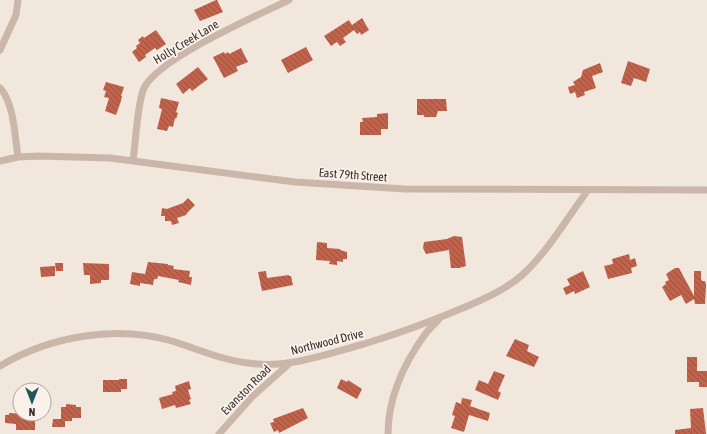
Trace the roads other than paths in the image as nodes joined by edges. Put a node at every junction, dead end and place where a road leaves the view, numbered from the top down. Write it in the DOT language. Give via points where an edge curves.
graph roads {
  1 [pos="18,0"];
  2 [pos="289,0"];
  3 [pos="0,50"];
  4 [pos="0,88"];
  5 [pos="18,158"];
  6 [pos="134,160"];
  7 [pos="0,161"];
  8 [pos="588,190"];
  9 [pos="707,190"];
  10 [pos="439,319"];
  11 [pos="290,363"];
  12 [pos="0,366"];
  13 [pos="219,434"];
  14 [pos="388,434"];
  1 -- 3 [label="street" via="16,15"];
  2 -- 6 [label="street, Holly Creek Lane" via="204,42 153,76 141,99"];
  4 -- 5 [label="street" via="6,94 10,105"];
  5 -- 6 [label="street, East 79th Street" via="60,156"];
  5 -- 7 [label="street, East 79th Street"];
  6 -- 8 [label="street, East 79th Street" via="276,180 355,186 405,189"];
  8 -- 9 [label="street, East 79th Street"];
  8 -- 10 [label="street, Northwood Drive" via="543,253 521,276 490,296"];
  10 -- 11 [label="street, Northwood Drive" via="340,351"];
  10 -- 14 [label="street" via="427,332 401,374 392,403"];
  11 -- 12 [label="street, Northwood Drive" via="248,363 222,358 165,340 137,335 107,334 53,343"];
  11 -- 13 [label="street, Evanston Road" via="252,397"];
}
